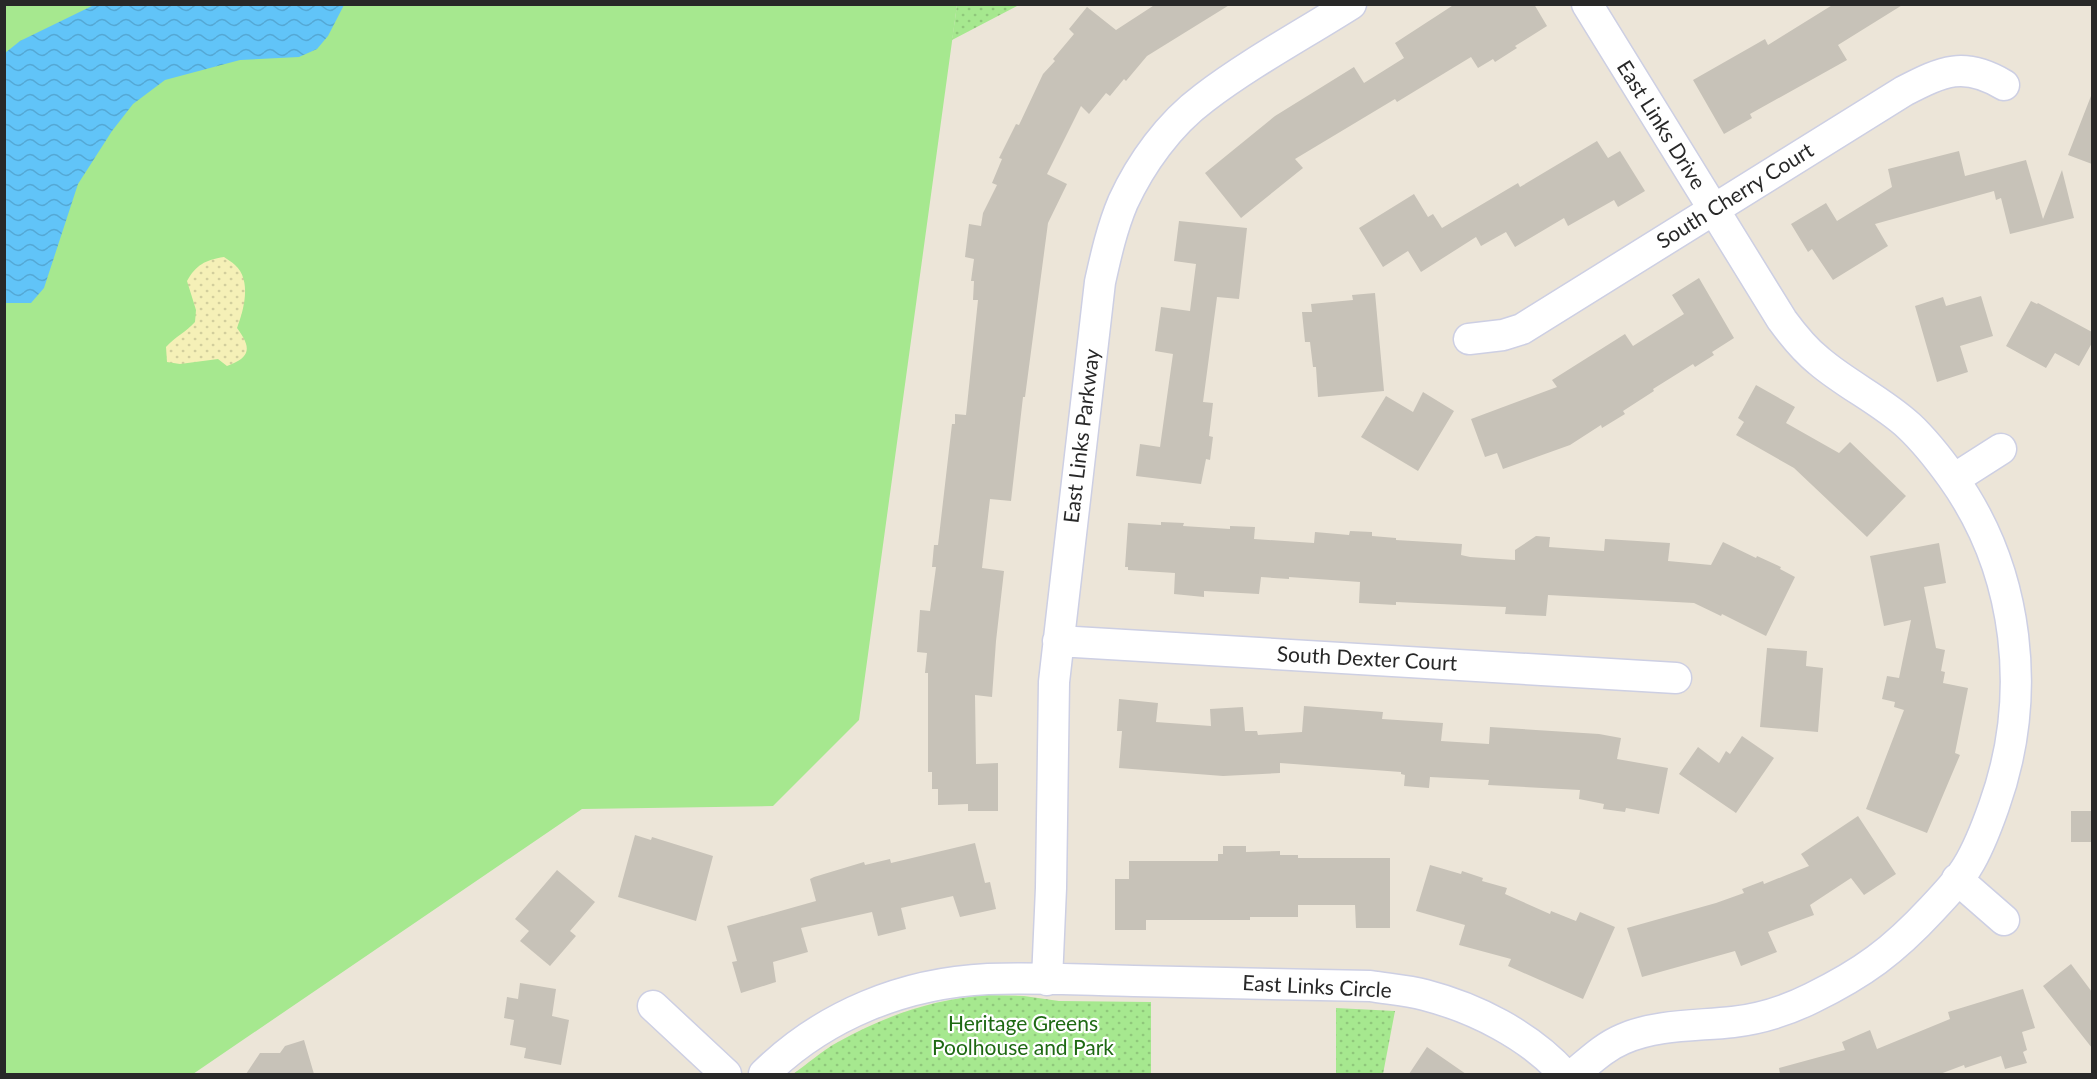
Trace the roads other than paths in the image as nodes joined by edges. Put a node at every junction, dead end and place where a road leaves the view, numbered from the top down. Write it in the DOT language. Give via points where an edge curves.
graph roads {
  1 [pos="1351,4"];
  2 [pos="1587,4"];
  3 [pos="2004,85"];
  4 [pos="1713,209"];
  5 [pos="1469,339"];
  6 [pos="2001,449"];
  7 [pos="1954,479"];
  8 [pos="1058,641"];
  9 [pos="1676,678"];
  10 [pos="1957,879"];
  11 [pos="2004,920"];
  12 [pos="1047,980"];
  13 [pos="653,1006"];
  14 [pos="726,1074"];
  15 [pos="764,1074"];
  16 [pos="1564,1074"];
  17 [pos="1574,1074"];
  1 -- 8 [label="street, East Links Parkway" via="1202,99 1159,144 1123,202 1101,282"];
  2 -- 4 [label="street, East Links Drive"];
  3 -- 4 [label="street, South Cherry Court" via="1986,74 1970,71 1929,78"];
  4 -- 5 [label="street, South Cherry Court" via="1522,329"];
  4 -- 7 [label="street, East Links Drive" via="1800,343 1910,427"];
  6 -- 7 [label="street"];
  7 -- 10 [label="street, East Links Drive" via="1997,566 2010,616 2018,688 2004,777 1986,830"];
  8 -- 9 [label="street, South Dexter Court"];
  8 -- 12 [label="street, East Links Parkway" via="1052,732"];
  10 -- 11 [label="street"];
  10 -- 17 [label="street, East Links Drive" via="1891,951 1838,986 1771,1014 1737,1022 1641,1032 1605,1049"];
  12 -- 15 [label="street, East Links Circle" via="958,981 890,997 830,1023"];
  12 -- 16 [label="street, East Links Circle" via="1370,986 1424,994 1491,1020"];
  13 -- 14 [label="street"];
}
